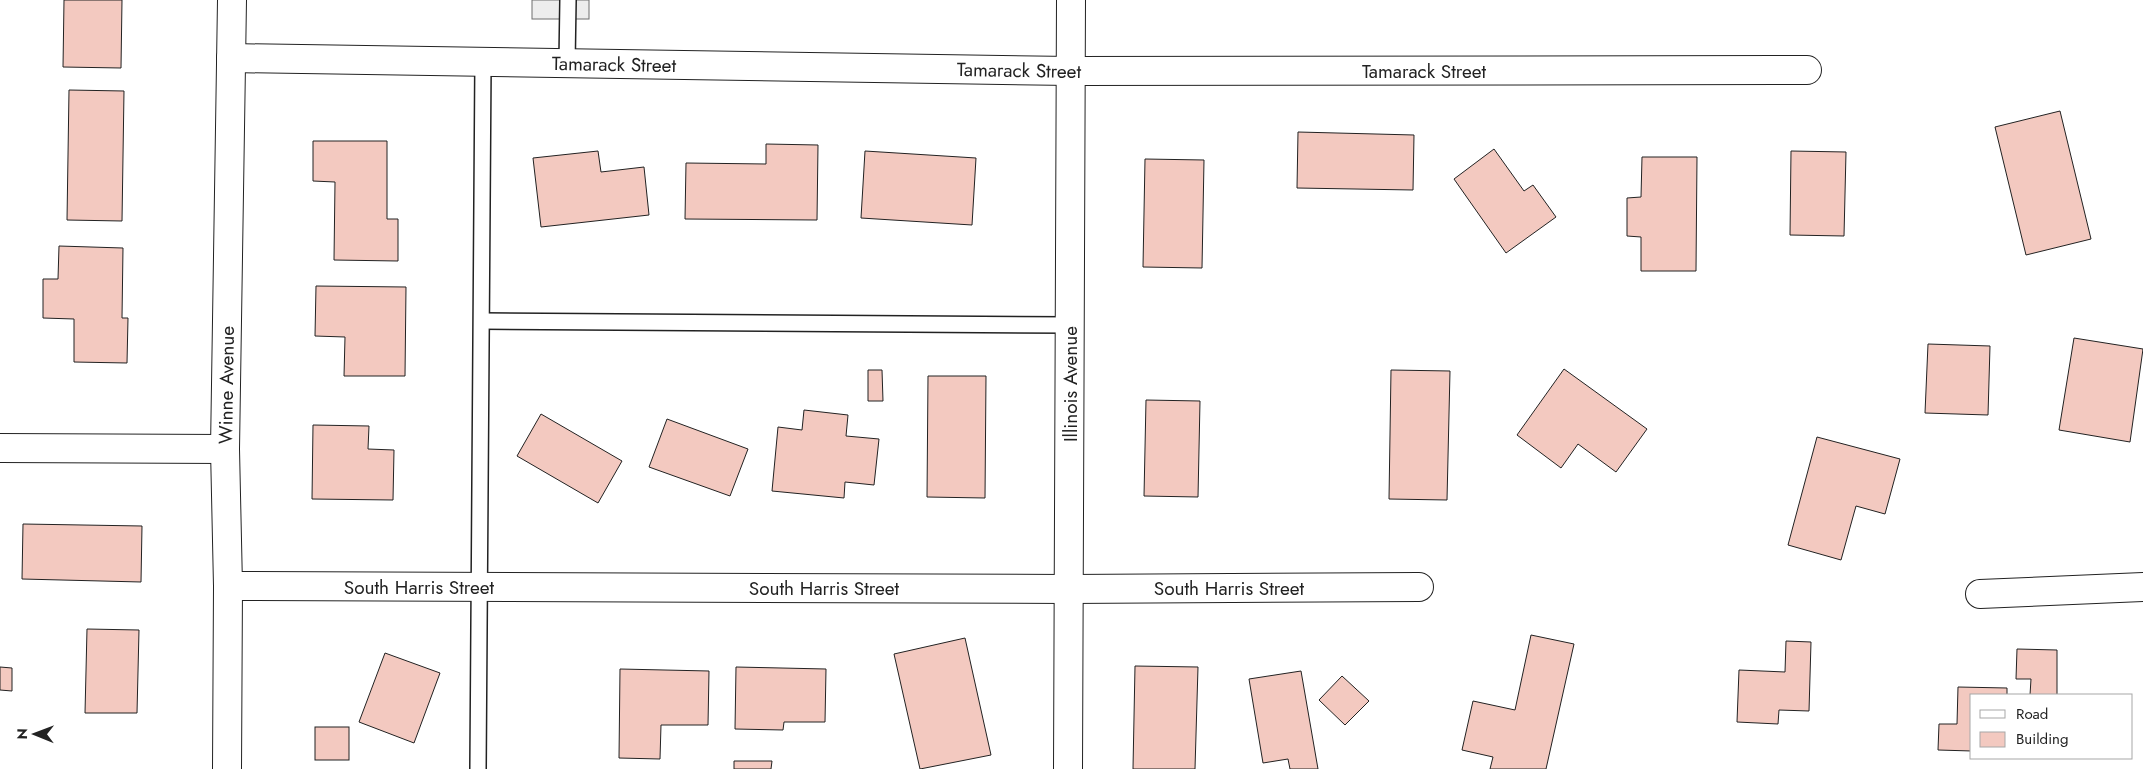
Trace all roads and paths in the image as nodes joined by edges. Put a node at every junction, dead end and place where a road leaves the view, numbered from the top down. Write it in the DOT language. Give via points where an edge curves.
graph roads {
  1 [pos="232,0"];
  2 [pos="568,0"];
  3 [pos="1071,0"];
  4 [pos="231,58"];
  5 [pos="483,62"];
  6 [pos="567,63"];
  7 [pos="1807,70"];
  8 [pos="1071,71"];
  9 [pos="482,321"];
  10 [pos="1070,325"];
  11 [pos="0,448"];
  12 [pos="225,449"];
  13 [pos="228,586"];
  14 [pos="479,587"];
  15 [pos="1419,587"];
  16 [pos="2143,587"];
  17 [pos="1069,590"];
  18 [pos="1980,594"];
  19 [pos="227,769"];
  20 [pos="478,769"];
  21 [pos="1068,769"];
  1 -- 4 [label="street, Winne Avenue"];
  2 -- 6 [label="lane"];
  3 -- 8 [label="street, Illinois Avenue"];
  4 -- 5 [label="street, Tamarack Street"];
  4 -- 12 [label="street, Winne Avenue"];
  5 -- 6 [label="street, Tamarack Street"];
  5 -- 9 [label="lane"];
  6 -- 8 [label="street, Tamarack Street"];
  7 -- 8 [label="street, Tamarack Street"];
  8 -- 10 [label="street, Illinois Avenue"];
  9 -- 10 [label="lane"];
  9 -- 14 [label="lane"];
  10 -- 17 [label="street, Illinois Avenue"];
  11 -- 12 [label="street"];
  12 -- 13 [label="street, Winne Avenue"];
  13 -- 14 [label="street, South Harris Street"];
  13 -- 19 [label="street, Winne Avenue"];
  14 -- 17 [label="street, South Harris Street"];
  14 -- 20 [label="lane"];
  15 -- 17 [label="street, South Harris Street"];
  16 -- 18 [label="street"];
  17 -- 21 [label="street, Illinois Avenue"];
}
